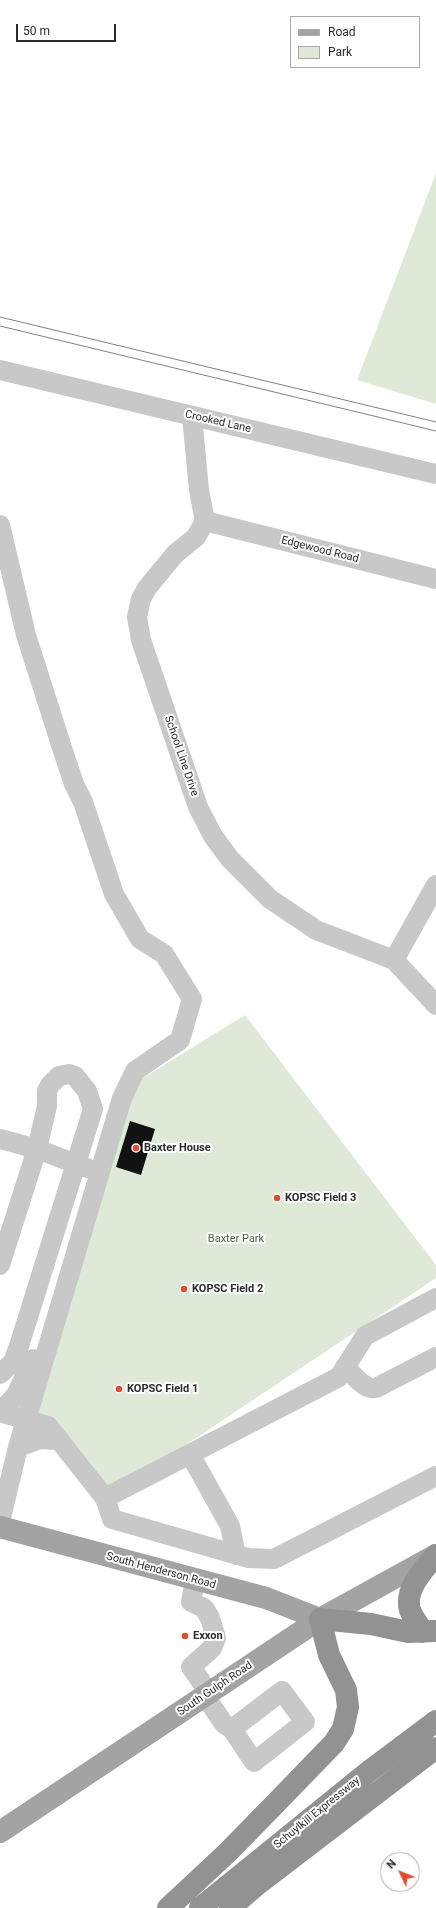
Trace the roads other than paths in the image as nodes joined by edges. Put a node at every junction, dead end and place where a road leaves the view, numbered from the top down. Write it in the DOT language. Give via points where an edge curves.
graph roads {
  1 [pos="0,370"];
  2 [pos="192,416"];
  3 [pos="436,474"];
  4 [pos="205,521"];
  5 [pos="0,525"];
  6 [pos="436,579"];
  7 [pos="436,885"];
  8 [pos="394,960"];
  9 [pos="436,1004"];
  10 [pos="0,1139"];
  11 [pos="37,1148"];
  12 [pos="75,1163"];
  13 [pos="100,1172"];
  14 [pos="0,1265"];
  15 [pos="436,1298"];
  16 [pos="48,1346"];
  17 [pos="436,1357"];
  18 [pos="345,1367"];
  19 [pos="0,1374"];
  20 [pos="0,1411"];
  21 [pos="26,1419"];
  22 [pos="57,1440"];
  23 [pos="18,1447"];
  24 [pos="190,1454"];
  25 [pos="436,1476"];
  26 [pos="105,1498"];
  27 [pos="0,1522"];
  28 [pos="0,1527"];
  29 [pos="236,1555"];
  30 [pos="436,1555"];
  31 [pos="195,1580"];
  32 [pos="320,1619"];
  33 [pos="430,1632"];
  34 [pos="209,1692"];
  35 [pos="436,1721"];
  36 [pos="232,1729"];
  37 [pos="436,1748"];
  38 [pos="0,1832"];
  39 [pos="168,1908"];
  40 [pos="200,1908"];
  41 [pos="230,1908"];
  1 -- 2 [label="street, Crooked Lane"];
  2 -- 3 [label="street, Crooked Lane"];
  2 -- 4 [label="street" via="199,490"];
  4 -- 6 [label="street, Edgewood Road"];
  4 -- 8 [label="street, School Line Drive" via="196,537 175,554 147,588 137,617 141,640 198,807 213,836 230,859 270,899 316,930"];
  5 -- 13 [label="street" via="26,635 62,751 83,802 114,894 140,939 164,954 192,999 180,1040 135,1071 122,1098"];
  7 -- 8 [label="street"];
  8 -- 9 [label="street, School Line Drive"];
  10 -- 11 [label="street"];
  11 -- 12 [label="street"];
  11 -- 12 [label="street" via="50,1085 59,1076 75,1076 87,1091 94,1109"];
  11 -- 14 [label="street"];
  12 -- 13 [label="street"];
  12 -- 19 [label="street" via="19,1346 13,1362"];
  13 -- 16 [label="street"];
  15 -- 18 [label="street" via="365,1336"];
  16 -- 20 [label="street" via="32,1361 16,1395"];
  16 -- 21 [label="street"];
  17 -- 18 [label="street" via="376,1388 365,1386"];
  18 -- 24 [label="street" via="339,1377"];
  20 -- 21 [label="street"];
  21 -- 22 [label="street" via="48,1426"];
  21 -- 23 [label="street"];
  22 -- 23 [label="street" via="40,1439"];
  22 -- 26 [label="street"];
  23 -- 27 [label="street"];
  24 -- 26 [label="street"];
  24 -- 29 [label="street" via="230,1526"];
  25 -- 29 [label="street" via="274,1559"];
  26 -- 29 [label="street" via="112,1519"];
  28 -- 31 [label="main road, South Henderson Road"];
  30 -- 32 [label="main road, South Gulph Road"];
  30 -- 33 [label="highway" via="415,1582 409,1599 410,1611"];
  31 -- 32 [label="main road, South Henderson Road" via="266,1598"];
  31 -- 34 [label="street" via="191,1602 204,1608 216,1638 212,1648 191,1668"];
  32 -- 33 [label="highway" via="371,1624 394,1630"];
  32 -- 34 [label="main road, South Gulph Road"];
  32 -- 39 [label="highway" via="329,1655 346,1690 348,1707 343,1729 334,1743 275,1804"];
  34 -- 36 [label="street" via="224,1724"];
  34 -- 38 [label="main road, South Gulph Road"];
  35 -- 40 [label="highway, Schuylkill Expressway" via="368,1772"];
  37 -- 41 [label="highway, Schuylkill Expressway"];
}
